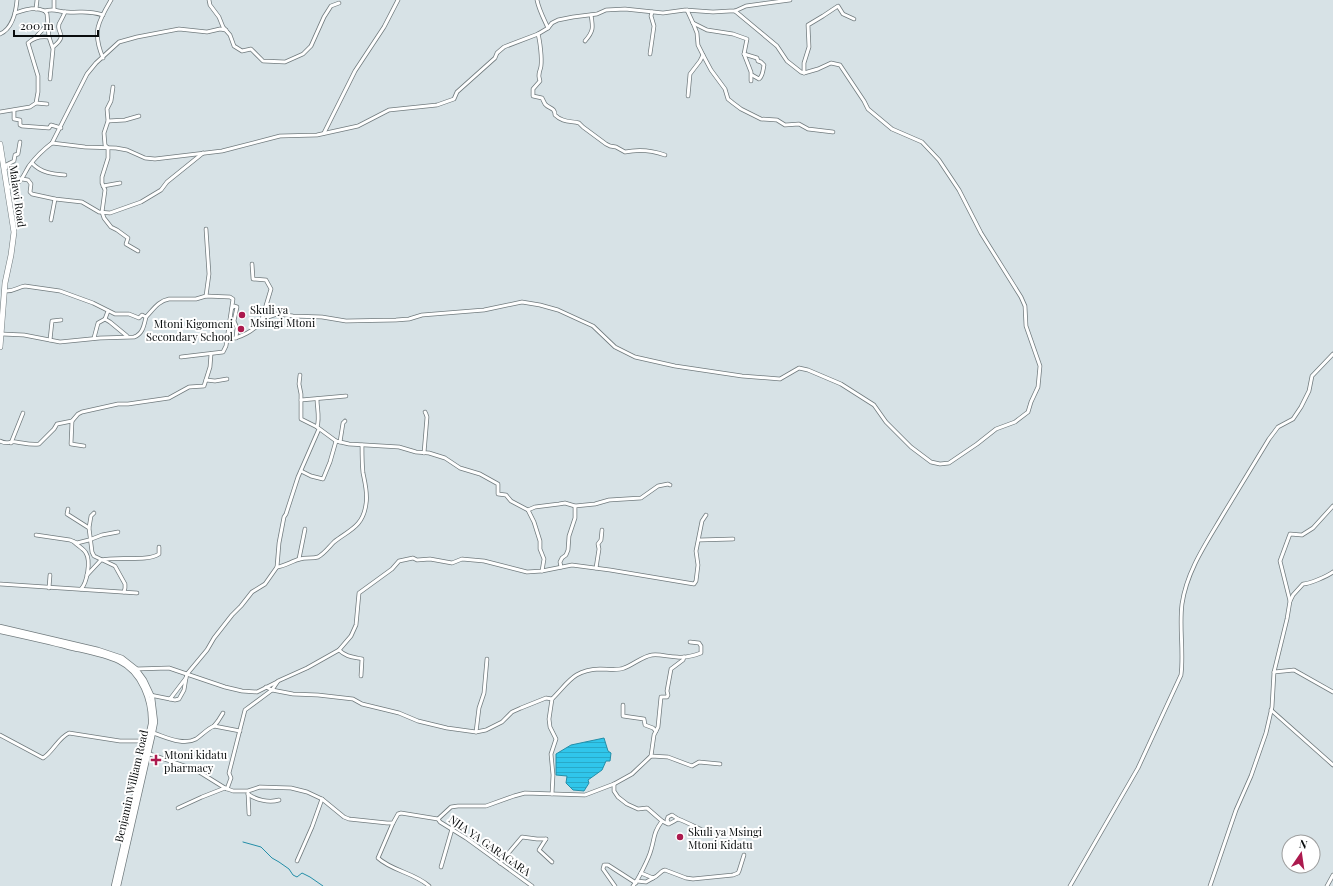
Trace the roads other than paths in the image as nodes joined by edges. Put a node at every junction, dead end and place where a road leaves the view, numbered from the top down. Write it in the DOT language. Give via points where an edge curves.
graph roads {
  1 [pos="17,0"];
  2 [pos="37,0"];
  3 [pos="54,0"];
  4 [pos="111,0"];
  5 [pos="209,0"];
  6 [pos="398,0"];
  7 [pos="538,0"];
  8 [pos="746,0"];
  9 [pos="790,0"];
  10 [pos="774,1"];
  11 [pos="339,3"];
  12 [pos="746,6"];
  13 [pos="36,9"];
  14 [pos="54,9"];
  15 [pos="687,10"];
  16 [pos="45,11"];
  17 [pos="735,11"];
  18 [pos="65,12"];
  19 [pos="652,12"];
  20 [pos="15,13"];
  21 [pos="102,15"];
  22 [pos="591,15"];
  23 [pos="854,19"];
  24 [pos="693,23"];
  25 [pos="48,26"];
  26 [pos="548,28"];
  27 [pos="226,30"];
  28 [pos="0,34"];
  29 [pos="538,34"];
  30 [pos="49,37"];
  31 [pos="35,38"];
  32 [pos="586,40"];
  33 [pos="53,47"];
  34 [pos="650,54"];
  35 [pos="744,54"];
  36 [pos="703,55"];
  37 [pos="103,58"];
  38 [pos="804,73"];
  39 [pos="752,75"];
  40 [pos="50,79"];
  41 [pos="751,80"];
  42 [pos="113,87"];
  43 [pos="688,96"];
  44 [pos="36,103"];
  45 [pos="47,104"];
  46 [pos="14,110"];
  47 [pos="0,112"];
  48 [pos="140,116"];
  49 [pos="108,121"];
  50 [pos="61,128"];
  51 [pos="833,132"];
  52 [pos="324,133"];
  53 [pos="20,142"];
  54 [pos="52,143"];
  55 [pos="0,144"];
  56 [pos="108,148"];
  57 [pos="204,153"];
  58 [pos="665,155"];
  59 [pos="32,162"];
  60 [pos="65,175"];
  61 [pos="22,179"];
  62 [pos="120,183"];
  63 [pos="103,186"];
  64 [pos="8,187"];
  65 [pos="55,199"];
  66 [pos="102,212"];
  67 [pos="51,220"];
  68 [pos="206,229"];
  69 [pos="138,251"];
  70 [pos="252,264"];
  71 [pos="4,291"];
  72 [pos="206,296"];
  73 [pos="232,308"];
  74 [pos="108,311"];
  75 [pos="146,317"];
  76 [pos="105,319"];
  77 [pos="262,319"];
  78 [pos="61,320"];
  79 [pos="2,334"];
  80 [pos="127,336"];
  81 [pos="94,338"];
  82 [pos="236,338"];
  83 [pos="50,340"];
  84 [pos="227,340"];
  85 [pos="0,347"];
  86 [pos="211,354"];
  87 [pos="1333,354"];
  88 [pos="181,357"];
  89 [pos="300,374"];
  90 [pos="227,379"];
  91 [pos="206,380"];
  92 [pos="346,396"];
  93 [pos="317,399"];
  94 [pos="301,400"];
  95 [pos="425,412"];
  96 [pos="24,413"];
  97 [pos="72,421"];
  98 [pos="345,421"];
  99 [pos="318,428"];
  100 [pos="0,441"];
  101 [pos="338,441"];
  102 [pos="11,443"];
  103 [pos="362,445"];
  104 [pos="84,446"];
  105 [pos="424,453"];
  106 [pos="301,471"];
  107 [pos="670,485"];
  108 [pos="575,506"];
  109 [pos="1333,506"];
  110 [pos="68,509"];
  111 [pos="528,510"];
  112 [pos="94,513"];
  113 [pos="706,515"];
  114 [pos="89,528"];
  115 [pos="305,529"];
  116 [pos="602,530"];
  117 [pos="118,532"];
  118 [pos="36,534"];
  119 [pos="91,539"];
  120 [pos="733,539"];
  121 [pos="699,540"];
  122 [pos="74,542"];
  123 [pos="159,547"];
  124 [pos="299,559"];
  125 [pos="101,560"];
  126 [pos="561,566"];
  127 [pos="277,567"];
  128 [pos="596,568"];
  129 [pos="542,571"];
  130 [pos="1333,572"];
  131 [pos="50,574"];
  132 [pos="87,575"];
  133 [pos="0,584"];
  134 [pos="49,588"];
  135 [pos="80,589"];
  136 [pos="124,592"];
  137 [pos="137,594"];
  138 [pos="1290,602"];
  139 [pos="0,627"];
  140 [pos="0,630"];
  141 [pos="690,642"];
  142 [pos="339,650"];
  143 [pos="684,657"];
  144 [pos="487,659"];
  145 [pos="136,669"];
  146 [pos="1274,672"];
  147 [pos="186,676"];
  148 [pos="361,676"];
  149 [pos="277,682"];
  150 [pos="271,684"];
  151 [pos="266,687"];
  152 [pos="273,688"];
  153 [pos="1333,692"];
  154 [pos="149,695"];
  155 [pos="170,699"];
  156 [pos="552,699"];
  157 [pos="623,705"];
  158 [pos="1271,710"];
  159 [pos="223,713"];
  160 [pos="214,726"];
  161 [pos="240,731"];
  162 [pos="656,731"];
  163 [pos="476,732"];
  164 [pos="153,733"];
  165 [pos="0,735"];
  166 [pos="148,741"];
  167 [pos="147,753"];
  168 [pos="651,756"];
  169 [pos="720,764"];
  170 [pos="1333,765"];
  171 [pos="614,784"];
  172 [pos="226,789"];
  173 [pos="248,793"];
  174 [pos="552,794"];
  175 [pos="322,799"];
  176 [pos="279,800"];
  177 [pos="178,808"];
  178 [pos="248,814"];
  179 [pos="438,818"];
  180 [pos="678,819"];
  181 [pos="662,821"];
  182 [pos="393,822"];
  183 [pos="669,824"];
  184 [pos="452,830"];
  185 [pos="711,834"];
  186 [pos="744,855"];
  187 [pos="297,861"];
  188 [pos="552,862"];
  189 [pos="500,863"];
  190 [pos="441,867"];
  191 [pos="641,873"];
  192 [pos="1333,875"];
  193 [pos="653,878"];
  194 [pos="636,882"];
  195 [pos="114,886"];
  196 [pos="118,886"];
  197 [pos="429,886"];
  198 [pos="532,886"];
  199 [pos="615,886"];
  200 [pos="633,886"];
  201 [pos="1070,886"];
  202 [pos="1210,886"];
  203 [pos="1327,886"];
  1 -- 20 [label="street"];
  2 -- 13 [label="street"];
  3 -- 14 [label="street"];
  4 -- 21 [label="street"];
  5 -- 27 [label="street"];
  6 -- 52 [label="street" via="384,27 355,71"];
  7 -- 26 [label="street"];
  8 -- 12 [label="street"];
  9 -- 10 [label="street"];
  10 -- 12 [label="street"];
  11 -- 27 [label="street" via="331,6 311,46 303,54 285,62 263,61 251,49 242,51 234,46"];
  12 -- 17 [label="street"];
  13 -- 16 [label="street"];
  13 -- 20 [label="street"];
  14 -- 16 [label="street"];
  14 -- 18 [label="street"];
  15 -- 17 [label="street"];
  15 -- 19 [label="street"];
  15 -- 24 [label="street"];
  16 -- 25 [label="street"];
  17 -- 38 [label="street" via="777,46 787,61"];
  18 -- 21 [label="street" via="88,11"];
  18 -- 33 [label="street" via="59,26 61,38"];
  19 -- 22 [label="street" via="625,9 606,10"];
  19 -- 34 [label="street" via="654,26"];
  20 -- 28 [label="street" via="8,29"];
  21 -- 37 [label="street" via="96,31"];
  22 -- 26 [label="street" via="558,20"];
  22 -- 32 [label="street" via="592,34"];
  23 -- 38 [label="street" via="843,14 838,6 808,25 809,47"];
  24 -- 35 [label="street" via="707,30 747,39"];
  24 -- 36 [label="street"];
  25 -- 30 [label="street"];
  25 -- 31 [label="street"];
  26 -- 29 [label="street"];
  27 -- 37 [label="street" via="207,32 179,29 137,37 119,42"];
  29 -- 52 [label="street" via="504,47 457,92 454,99 438,105 389,110 358,126"];
  29 -- 58 [label="street" via="541,51 538,75 540,81 533,89 533,96 542,98 545,104 553,108 559,119 579,123 610,146 625,152 633,149"];
  30 -- 31 [label="street"];
  30 -- 33 [label="street"];
  31 -- 44 [label="street" via="28,43 38,76"];
  33 -- 40 [label="street"];
  35 -- 39 [label="street"];
  35 -- 39 [label="street" via="757,58 764,65 759,80"];
  36 -- 43 [label="street" via="690,74"];
  36 -- 51 [label="street" via="726,90 728,99 741,109 761,119 778,120 785,125 799,124 808,129"];
  37 -- 50 [label="street" via="87,74 64,117"];
  38 -- 77 [label="street" via="831,63 840,65 868,109 892,129 922,142 939,160 959,190 981,233 1025,306 1026,326 1040,366 1038,387 1028,412 1015,422 996,429 949,463 931,462 911,447 886,422 874,405 841,384 808,370 799,368 780,379 742,376 642,359 620,350 593,326 540,305 522,302 484,310 422,315 396,320 346,321 277,314"];
  39 -- 41 [label="street"];
  42 -- 49 [label="street" via="107,109"];
  44 -- 45 [label="street"];
  44 -- 46 [label="street"];
  46 -- 47 [label="street"];
  46 -- 50 [label="street" via="14,119 20,120 22,126 49,128 51,125"];
  48 -- 49 [label="street"];
  49 -- 56 [label="street" via="104,133 105,145"];
  50 -- 54 [label="street"];
  52 -- 57 [label="street" via="310,136 280,136"];
  53 -- 64 [label="street" via="18,154 6,165"];
  54 -- 56 [label="street"];
  54 -- 59 [label="street"];
  55 -- 64 [label="main road, Malawi Road"];
  56 -- 57 [label="street" via="127,150 145,158 155,159"];
  56 -- 63 [label="street" via="108,158 102,177"];
  57 -- 66 [label="street" via="148,198 120,210"];
  59 -- 60 [label="street" via="42,170"];
  59 -- 61 [label="street"];
  61 -- 64 [label="street"];
  61 -- 65 [label="street" via="28,180 31,184 32,194"];
  62 -- 63 [label="street"];
  63 -- 66 [label="street" via="105,196"];
  64 -- 71 [label="main road, Malawi Road" via="14,232"];
  65 -- 66 [label="street" via="82,202"];
  65 -- 67 [label="street"];
  66 -- 69 [label="street" via="111,227 128,238 126,244"];
  68 -- 72 [label="street" via="209,274"];
  70 -- 77 [label="street" via="253,279 266,280 271,289"];
  71 -- 74 [label="street" via="26,286 60,291"];
  71 -- 79 [label="main road, Malawi Road"];
  72 -- 73 [label="street" via="232,298"];
  72 -- 75 [label="street" via="196,299 165,299"];
  73 -- 82 [label="street" via="237,307 234,321 237,328"];
  73 -- 84 [label="street"];
  74 -- 75 [label="street" via="115,314 131,314 139,318 142,315"];
  74 -- 76 [label="street"];
  75 -- 80 [label="street" via="138,335"];
  76 -- 80 [label="street"];
  76 -- 81 [label="street" via="98,323"];
  77 -- 82 [label="street" via="255,328"];
  78 -- 83 [label="street" via="52,321"];
  79 -- 83 [label="street"];
  79 -- 85 [label="main road, Malawi Road"];
  80 -- 81 [label="street"];
  81 -- 83 [label="street" via="60,342"];
  82 -- 84 [label="street"];
  84 -- 86 [label="street" via="223,352"];
  86 -- 88 [label="street"];
  86 -- 91 [label="street"];
  87 -- 201 [label="street" via="1312,376 1309,391 1293,418 1278,427 1268,439 1188,578 1180,625 1183,659 1181,674 1138,768"];
  89 -- 94 [label="street"];
  90 -- 91 [label="street"];
  91 -- 97 [label="street" via="204,386 189,387 169,398 87,410 78,414"];
  92 -- 93 [label="street"];
  93 -- 94 [label="street"];
  93 -- 99 [label="street"];
  94 -- 99 [label="street" via="301,418"];
  95 -- 105 [label="street"];
  96 -- 102 [label="street"];
  97 -- 102 [label="street" via="57,424 39,444"];
  97 -- 104 [label="street" via="71,444"];
  98 -- 101 [label="street"];
  99 -- 101 [label="street"];
  99 -- 106 [label="street"];
  100 -- 102 [label="street"];
  101 -- 103 [label="street"];
  101 -- 106 [label="street" via="323,479"];
  103 -- 105 [label="street" via="399,447"];
  103 -- 124 [label="street" via="367,498 362,517 354,529 338,539 321,555"];
  105 -- 111 [label="street" via="445,458 460,468 480,474 498,484 498,494 506,495 511,501"];
  106 -- 127 [label="street" via="282,522"];
  107 -- 108 [label="street" via="658,486 640,498"];
  108 -- 111 [label="street" via="565,503"];
  108 -- 126 [label="street" via="568,550 560,562"];
  109 -- 138 [label="street" via="1313,528 1302,535 1290,534 1280,561"];
  110 -- 114 [label="street" via="67,514"];
  111 -- 129 [label="street" via="540,541 544,559"];
  112 -- 114 [label="street"];
  113 -- 121 [label="street" via="702,521"];
  114 -- 119 [label="street"];
  115 -- 124 [label="street"];
  116 -- 128 [label="street"];
  117 -- 119 [label="street"];
  118 -- 122 [label="street"];
  119 -- 122 [label="street"];
  119 -- 125 [label="street" via="93,554"];
  120 -- 121 [label="street"];
  121 -- 128 [label="street" via="694,584"];
  122 -- 132 [label="street" via="87,554"];
  123 -- 125 [label="street" via="159,554 152,557"];
  124 -- 127 [label="street"];
  125 -- 132 [label="street"];
  125 -- 136 [label="street" via="115,566 125,584"];
  126 -- 128 [label="street"];
  126 -- 129 [label="street"];
  127 -- 147 [label="street" via="265,584 252,592 232,615"];
  129 -- 142 [label="street" via="527,572 484,561 462,559 452,563 430,559 402,559 359,593 356,625 351,636"];
  130 -- 138 [label="street" via="1309,584 1303,584"];
  131 -- 134 [label="street"];
  132 -- 135 [label="street"];
  133 -- 134 [label="street"];
  134 -- 135 [label="street"];
  135 -- 136 [label="street"];
  136 -- 137 [label="street"];
  138 -- 146 [label="street"];
  139 -- 145 [label="main road, Benjamin William Road" via="98,650 122,658"];
  140 -- 154 [label="main road, Benjamin William Road" via="121,662 134,673"];
  141 -- 143 [label="street" via="699,643 702,651"];
  142 -- 148 [label="street" via="354,659 362,659"];
  142 -- 149 [label="street"];
  143 -- 156 [label="street" via="650,655 620,670 584,671 570,679"];
  143 -- 162 [label="street" via="671,669 668,695 661,697"];
  144 -- 163 [label="street" via="484,693"];
  145 -- 147 [label="street" via="166,668"];
  145 -- 154 [label="main road, Benjamin William Road" via="144,680"];
  146 -- 153 [label="street" via="1294,670"];
  146 -- 158 [label="street"];
  147 -- 151 [label="street" via="242,691 257,692"];
  147 -- 155 [label="street"];
  147 -- 155 [label="street" via="184,690 179,699"];
  149 -- 150 [label="street"];
  149 -- 152 [label="street"];
  150 -- 151 [label="street"];
  150 -- 152 [label="street"];
  151 -- 152 [label="street"];
  152 -- 161 [label="street" via="245,710"];
  152 -- 163 [label="street" via="293,694 353,699 418,721"];
  154 -- 155 [label="street"];
  154 -- 164 [label="main road, Benjamin William Road" via="154,712"];
  154 -- 166 [label="main road, Benjamin William Road" via="151,721"];
  156 -- 163 [label="street" via="546,698 521,708 512,712 502,722"];
  156 -- 174 [label="street" via="549,719 556,739 551,754"];
  157 -- 162 [label="street" via="624,716 644,719 645,725"];
  158 -- 170 [label="street"];
  158 -- 202 [label="street" via="1266,733"];
  159 -- 160 [label="street"];
  160 -- 161 [label="street"];
  160 -- 164 [label="street" via="195,739 185,742"];
  161 -- 172 [label="street" via="229,773 231,778"];
  162 -- 168 [label="street"];
  164 -- 167 [label="main road, Benjamin William Road"];
  165 -- 166 [label="street" via="43,758 69,734 120,741"];
  166 -- 167 [label="main road, Benjamin William Road"];
  167 -- 172 [label="street" via="196,770"];
  167 -- 195 [label="main road, Benjamin William Road"];
  167 -- 196 [label="main road, Benjamin William Road"];
  168 -- 169 [label="street" via="668,757 692,766 699,762"];
  168 -- 171 [label="street" via="632,774"];
  171 -- 174 [label="street" via="585,795"];
  171 -- 181 [label="street" via="614,791 627,804 638,809 647,808"];
  172 -- 173 [label="street"];
  172 -- 177 [label="street"];
  173 -- 175 [label="street" via="260,787 290,788"];
  173 -- 176 [label="street" via="272,802"];
  173 -- 178 [label="street"];
  174 -- 179 [label="street" via="525,794 486,806 451,807"];
  175 -- 182 [label="street" via="349,819"];
  175 -- 187 [label="street"];
  179 -- 182 [label="street" via="401,813"];
  179 -- 184 [label="street, NJIA YA GARAGARA"];
  180 -- 183 [label="street"];
  180 -- 183 [label="street" via="670,816"];
  180 -- 185 [label="street"];
  181 -- 183 [label="street"];
  181 -- 191 [label="street" via="655,832 651,850"];
  182 -- 197 [label="street" via="378,858 421,879"];
  184 -- 189 [label="street, NJIA YA GARAGARA"];
  184 -- 190 [label="street"];
  186 -- 193 [label="street" via="736,874 693,879 665,870"];
  188 -- 189 [label="street" via="539,850 546,839 522,837"];
  189 -- 198 [label="street, NJIA YA GARAGARA"];
  191 -- 193 [label="street"];
  191 -- 194 [label="street"];
  192 -- 203 [label="street"];
  193 -- 194 [label="street" via="646,882"];
  194 -- 199 [label="street" via="604,865 603,869"];
  194 -- 200 [label="street"];
}
